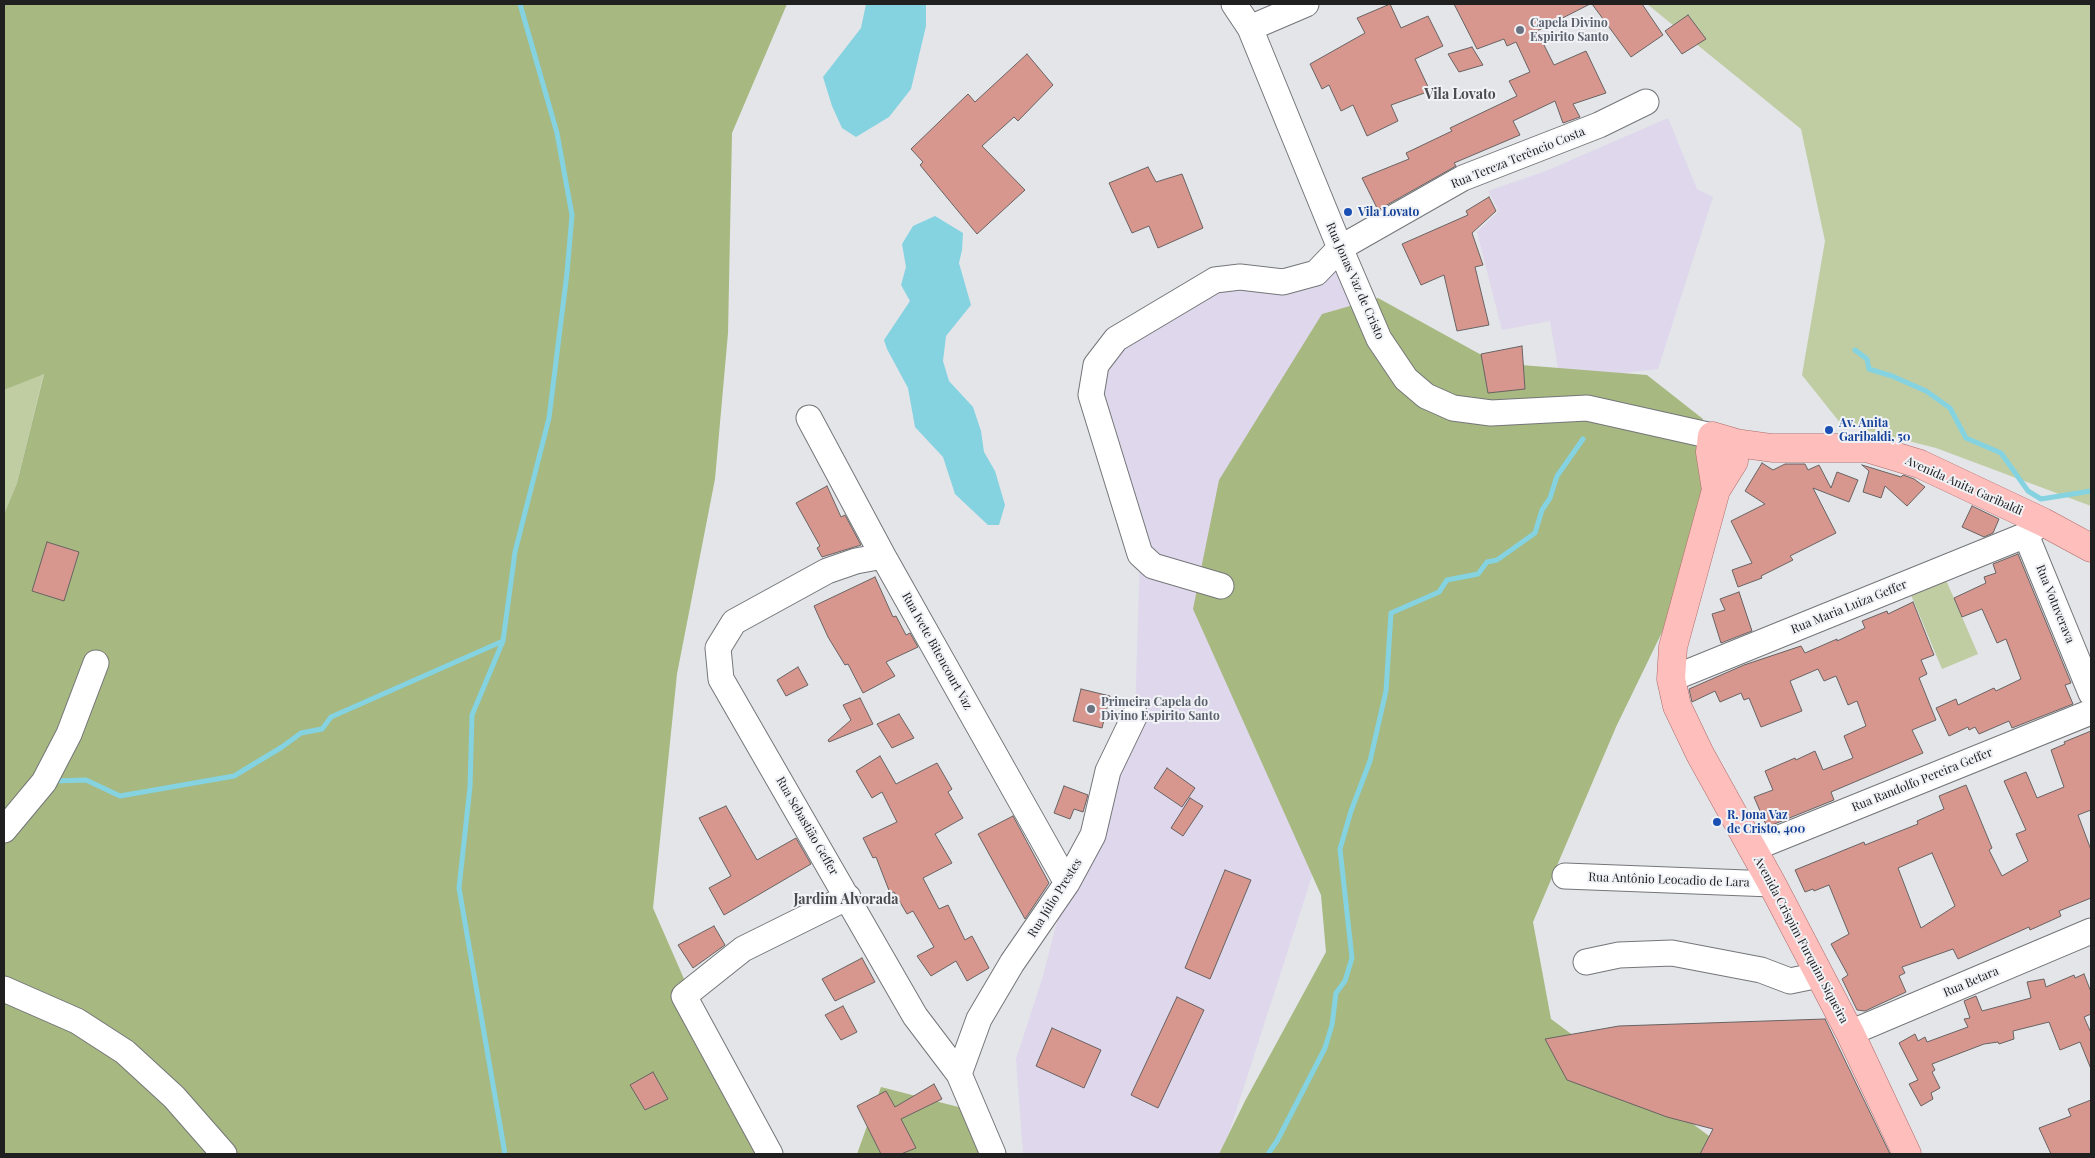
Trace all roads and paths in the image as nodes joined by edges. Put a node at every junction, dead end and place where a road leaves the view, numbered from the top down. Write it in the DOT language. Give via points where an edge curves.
graph roads {
  1 [pos="1234,4"];
  2 [pos="1306,4"];
  3 [pos="1250,28"];
  4 [pos="1646,102"];
  5 [pos="1340,248"];
  6 [pos="809,418"];
  7 [pos="1724,439"];
  8 [pos="2034,528"];
  9 [pos="2091,548"];
  10 [pos="883,556"];
  11 [pos="1221,586"];
  12 [pos="96,663"];
  13 [pos="1671,679"];
  14 [pos="2091,693"];
  15 [pos="2091,712"];
  16 [pos="1135,715"];
  17 [pos="4,830"];
  18 [pos="1752,849"];
  19 [pos="1566,876"];
  20 [pos="1068,883"];
  21 [pos="1772,884"];
  22 [pos="848,897"];
  23 [pos="2091,931"];
  24 [pos="1586,962"];
  25 [pos="1819,975"];
  26 [pos="4,989"];
  27 [pos="1850,1032"];
  28 [pos="959,1074"];
  29 [pos="224,1154"];
  30 [pos="770,1154"];
  31 [pos="993,1154"];
  32 [pos="1907,1154"];
  1 -- 3 [label="street, Rua Jonas Vaz de Cristo"];
  2 -- 3 [label="street"];
  3 -- 5 [label="street, Rua Jonas Vaz de Cristo"];
  4 -- 5 [label="street, Rua Tereza Terêncio Costa" via="1599,125 1463,178"];
  5 -- 7 [label="street, Rua Jonas Vaz de Cristo" via="1379,339 1406,379 1426,396 1452,408 1491,413 1587,408"];
  5 -- 11 [label="street, Rua Tereza Terêncio Costa" via="1316,273 1283,282 1240,277 1215,280 1116,339 1096,365 1091,395 1140,554 1153,566"];
  6 -- 10 [label="street, Rua Ivete Bitencourt Vaz"];
  7 -- 8 [label="main road, Avenida Anita Garibaldi" via="1772,448 1867,448 1920,464"];
  7 -- 13 [label="main road, Avenida Crispim Furquim Siqueira" via="1734,461 1716,490 1673,647"];
  8 -- 9 [label="main road, Avenida Anita Garibaldi"];
  8 -- 13 [label="street, Rua Maria Luiza Geffer"];
  8 -- 14 [label="street, Rua Votuverava"];
  10 -- 20 [label="street, Rua Ivete Bitencourt Vaz"];
  10 -- 22 [label="street, Rua Sebastião Geffer" via="827,571 734,622 718,648 721,679"];
  12 -- 17 [label="street" via="70,734 44,782"];
  13 -- 18 [label="main road, Avenida Crispim Furquim Siqueira" via="1677,706"];
  15 -- 18 [label="street, Rua Randolfo Pereira Geffer"];
  16 -- 20 [label="street, Rua Júlio Prestes" via="1108,772 1093,835"];
  18 -- 21 [label="main road, Avenida Crispim Furquim Siqueira"];
  19 -- 21 [label="street, Rua Antônio Leocadio de Lara"];
  20 -- 28 [label="street, Rua Júlio Prestes" via="1012,963 979,1019"];
  21 -- 25 [label="main road, Avenida Crispim Furquim Siqueira"];
  22 -- 28 [label="street, Rua Sebastião Geffer" via="915,1016"];
  22 -- 30 [label="street" via="743,949 684,996"];
  23 -- 27 [label="street, Rua Betara"];
  24 -- 25 [label="street" via="1619,955 1672,953 1761,970 1790,981"];
  25 -- 27 [label="main road, Avenida Crispim Furquim Siqueira"];
  26 -- 29 [label="street" via="77,1021 125,1052 174,1097"];
  27 -- 32 [label="main road, Avenida Crispim Furquim Siqueira"];
  28 -- 31 [label="street, Rua Sebastião Geffer"];
}
